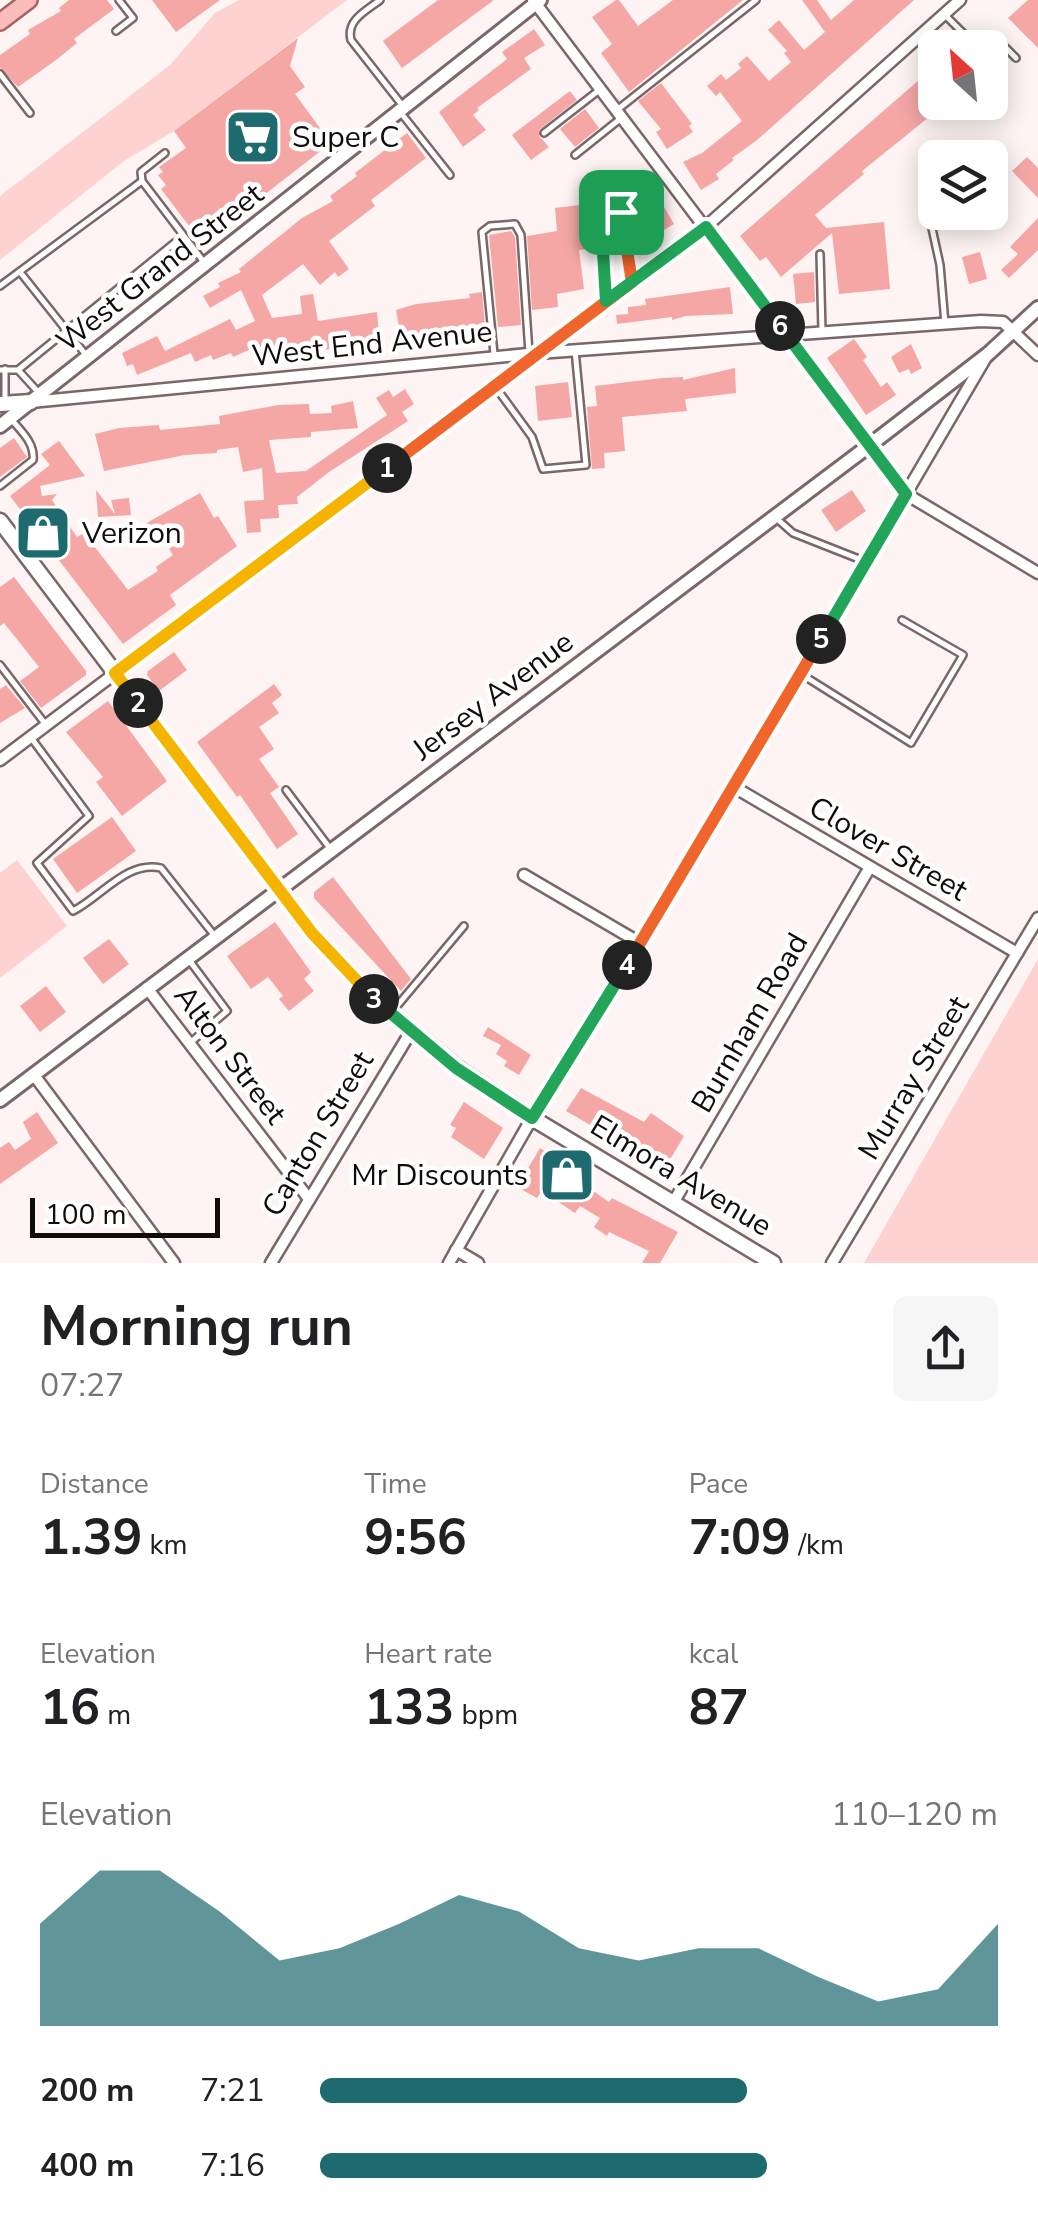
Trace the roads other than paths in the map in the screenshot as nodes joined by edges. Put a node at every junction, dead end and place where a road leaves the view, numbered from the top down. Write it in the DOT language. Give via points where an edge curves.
graph roads {
  1 [pos="29,0"];
  2 [pos="120,0"];
  3 [pos="380,0"];
  4 [pos="756,0"];
  5 [pos="960,0"];
  6 [pos="536,1"];
  7 [pos="944,14"];
  8 [pos="0,22"];
  9 [pos="961,30"];
  10 [pos="116,32"];
  11 [pos="1008,50"];
  12 [pos="1016,58"];
  13 [pos="0,74"];
  14 [pos="601,89"];
  15 [pos="402,109"];
  16 [pos="30,113"];
  17 [pos="619,114"];
  18 [pos="544,133"];
  19 [pos="165,154"];
  20 [pos="575,155"];
  21 [pos="450,175"];
  22 [pos="142,181"];
  23 [pos="706,227"];
  24 [pos="932,230"];
  25 [pos="183,236"];
  26 [pos="820,254"];
  27 [pos="205,264"];
  28 [pos="20,272"];
  29 [pos="632,282"];
  30 [pos="0,286"];
  31 [pos="606,301"];
  32 [pos="1038,308"];
  33 [pos="945,324"];
  34 [pos="65,331"];
  35 [pos="1015,331"];
  36 [pos="822,334"];
  37 [pos="788,336"];
  38 [pos="575,350"];
  39 [pos="533,353"];
  40 [pos="988,354"];
  41 [pos="1038,355"];
  42 [pos="88,357"];
  43 [pos="494,357"];
  44 [pos="2,369"];
  45 [pos="18,370"];
  46 [pos="495,386"];
  47 [pos="36,398"];
  48 [pos="4,413"];
  49 [pos="870,445"];
  50 [pos="0,486"];
  51 [pos="906,494"];
  52 [pos="774,515"];
  53 [pos="0,521"];
  54 [pos="867,562"];
  55 [pos="1038,573"];
  56 [pos="902,620"];
  57 [pos="0,665"];
  58 [pos="115,673"];
  59 [pos="800,674"];
  60 [pos="46,725"];
  61 [pos="31,737"];
  62 [pos="0,760"];
  63 [pos="734,787"];
  64 [pos="286,790"];
  65 [pos="331,850"];
  66 [pos="870,868"];
  67 [pos="524,874"];
  68 [pos="279,889"];
  69 [pos="1038,918"];
  70 [pos="464,926"];
  71 [pos="215,937"];
  72 [pos="640,943"];
  73 [pos="1017,953"];
  74 [pos="188,958"];
  75 [pos="147,988"];
  76 [pos="390,1014"];
  77 [pos="410,1032"];
  78 [pos="190,1042"];
  79 [pos="34,1074"];
  80 [pos="0,1100"];
  81 [pos="532,1118"];
  82 [pos="310,1198"];
  83 [pos="673,1204"];
  84 [pos="456,1250"];
  85 [pos="174,1263"];
  86 [pos="271,1263"];
  87 [pos="448,1263"];
  88 [pos="478,1263"];
  89 [pos="773,1263"];
  90 [pos="832,1263"];
  1 -- 8 [label="main road"];
  2 -- 10 [label="lane" via="133,18"];
  3 -- 15 [label="lane" via="351,24 351,40"];
  4 -- 17 [label="lane"];
  5 -- 7 [label="street"];
  6 -- 14 [label="street"];
  6 -- 15 [label="street, West Grand Street"];
  7 -- 9 [label="lane"];
  7 -- 23 [label="street"];
  11 -- 12 [label="lane"];
  13 -- 16 [label="lane"];
  14 -- 17 [label="street"];
  14 -- 18 [label="lane"];
  15 -- 21 [label="lane"];
  15 -- 27 [label="street, West Grand Street"];
  17 -- 20 [label="lane"];
  17 -- 23 [label="street"];
  19 -- 22 [label="lane" via="141,172"];
  22 -- 25 [label="lane"];
  22 -- 28 [label="lane"];
  23 -- 29 [label="street"];
  23 -- 37 [label="street"];
  24 -- 33 [label="lane"];
  25 -- 27 [label="lane"];
  25 -- 34 [label="lane"];
  26 -- 36 [label="lane"];
  27 -- 42 [label="street, West Grand Street"];
  28 -- 30 [label="lane"];
  28 -- 34 [label="lane"];
  29 -- 31 [label="street"];
  29 -- 31 [label="lane" via="623,215 606,214"];
  31 -- 39 [label="street"];
  32 -- 35 [label="street, Jersey Avenue"];
  33 -- 35 [label="street, West End Avenue" via="992,320"];
  33 -- 36 [label="street, West End Avenue"];
  34 -- 42 [label="lane"];
  34 -- 45 [label="lane"];
  35 -- 40 [label="street, Jersey Avenue"];
  35 -- 41 [label="street"];
  36 -- 37 [label="street, West End Avenue"];
  37 -- 38 [label="street, West End Avenue"];
  37 -- 49 [label="street"];
  38 -- 39 [label="street, West End Avenue"];
  38 -- 46 [label="lane" via="586,465 543,469 532,436"];
  39 -- 43 [label="street, West End Avenue"];
  39 -- 43 [label="lane" via="520,229 490,226 482,232"];
  39 -- 46 [label="street"];
  40 -- 49 [label="street, Jersey Avenue"];
  40 -- 51 [label="street"];
  42 -- 47 [label="street, West Grand Street"];
  43 -- 47 [label="street, West End Avenue"];
  44 -- 45 [label="lane"];
  44 -- 48 [label="lane"];
  45 -- 47 [label="lane"];
  46 -- 58 [label="street"];
  47 -- 48 [label="main road"];
  48 -- 50 [label="lane" via="34,456"];
  49 -- 51 [label="street"];
  49 -- 52 [label="street, Jersey Avenue"];
  51 -- 54 [label="street"];
  51 -- 55 [label="street"];
  52 -- 54 [label="lane" via="794,533"];
  52 -- 65 [label="street, Jersey Avenue"];
  53 -- 58 [label="main road, Elmora Avenue"];
  54 -- 59 [label="street"];
  56 -- 59 [label="lane" via="963,655 911,742"];
  57 -- 60 [label="lane"];
  58 -- 60 [label="street"];
  58 -- 68 [label="main road, Elmora Avenue"];
  59 -- 63 [label="street"];
  60 -- 61 [label="street"];
  61 -- 62 [label="street"];
  61 -- 71 [label="lane" via="89,816 38,862 74,911 136,868 155,866"];
  63 -- 66 [label="street, Clover Street"];
  63 -- 72 [label="street"];
  64 -- 65 [label="lane"];
  65 -- 68 [label="street, Jersey Avenue"];
  66 -- 73 [label="street, Clover Street"];
  66 -- 83 [label="street, Burnham Road"];
  67 -- 72 [label="street"];
  68 -- 71 [label="street, Jersey Avenue"];
  68 -- 76 [label="main road, Elmora Avenue"];
  69 -- 73 [label="street, Murray Street"];
  70 -- 76 [label="lane"];
  71 -- 74 [label="street, Jersey Avenue"];
  72 -- 81 [label="street"];
  73 -- 90 [label="street, Murray Street"];
  74 -- 75 [label="street, Jersey Avenue"];
  74 -- 78 [label="lane" via="227,1011"];
  75 -- 78 [label="street, Alton Street"];
  75 -- 79 [label="street, Jersey Avenue"];
  76 -- 77 [label="main road, Elmora Avenue"];
  77 -- 81 [label="main road, Elmora Avenue"];
  77 -- 82 [label="street, Canton Street"];
  78 -- 82 [label="street, Alton Street"];
  79 -- 80 [label="street, Jersey Avenue"];
  79 -- 85 [label="street"];
  81 -- 83 [label="main road, Elmora Avenue"];
  81 -- 84 [label="street"];
  82 -- 86 [label="street, Canton Street"];
  83 -- 89 [label="main road, Elmora Avenue"];
  84 -- 87 [label="street"];
  84 -- 88 [label="street"];
}
